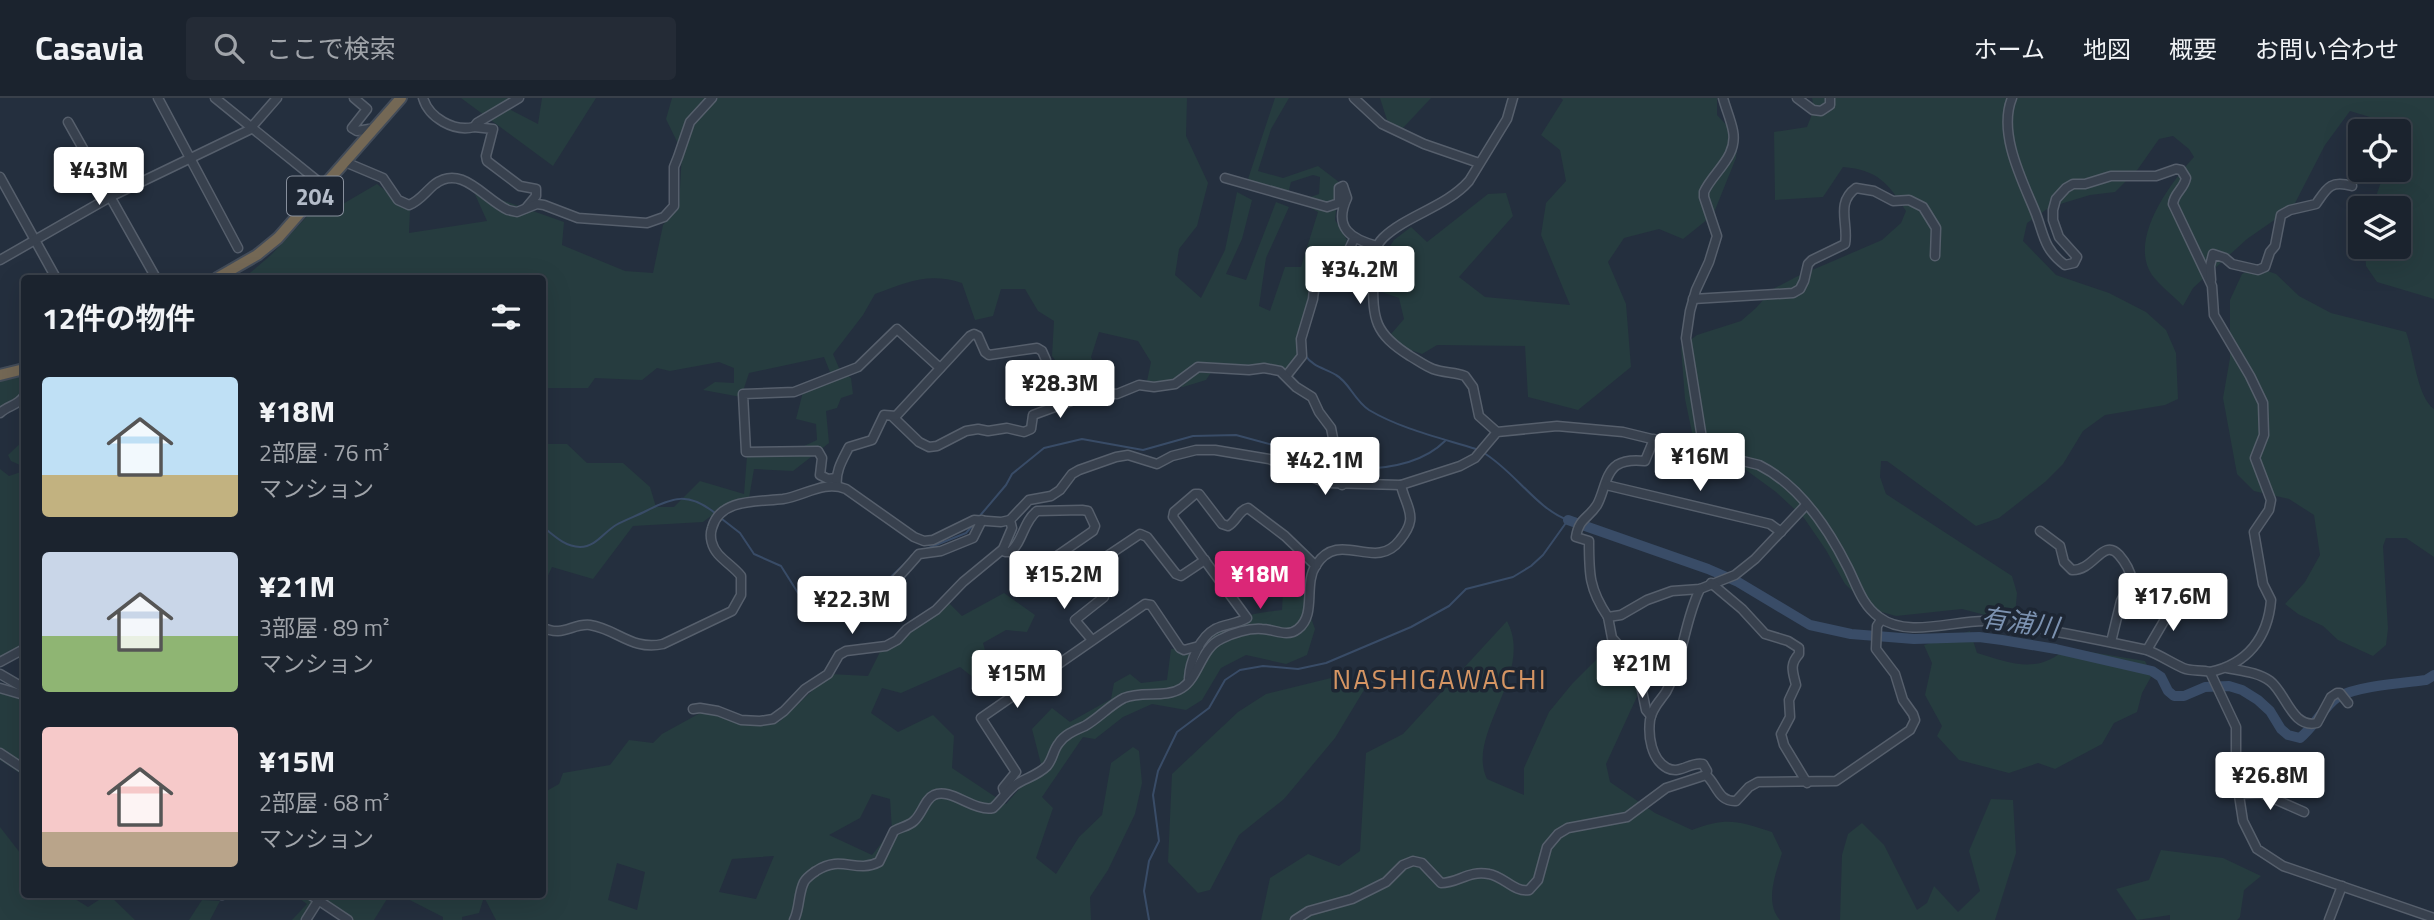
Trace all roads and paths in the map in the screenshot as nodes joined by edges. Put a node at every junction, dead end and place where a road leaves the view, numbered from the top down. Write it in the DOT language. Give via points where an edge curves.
graph roads {
  1 [pos="158,98"];
  2 [pos="215,98"];
  3 [pos="277,98"];
  4 [pos="354,98"];
  5 [pos="401,98"];
  6 [pos="423,98"];
  7 [pos="519,98"];
  8 [pos="712,98"];
  9 [pos="1354,98"];
  10 [pos="1513,98"];
  11 [pos="1723,98"];
  12 [pos="1797,98"];
  13 [pos="1830,98"];
  14 [pos="2012,98"];
  15 [pos="68,122"];
  16 [pos="252,127"];
  17 [pos="474,127"];
  18 [pos="372,131"];
  19 [pos="190,158"];
  20 [pos="345,162"];
  21 [pos="1479,163"];
  22 [pos="0,177"];
  23 [pos="1225,178"];
  24 [pos="324,186"];
  25 [pos="2352,186"];
  26 [pos="110,197"];
  27 [pos="524,210"];
  28 [pos="35,239"];
  29 [pos="1356,239"];
  30 [pos="1377,246"];
  31 [pos="238,248"];
  32 [pos="1935,256"];
  33 [pos="0,260"];
  34 [pos="54,275"];
  35 [pos="154,275"];
  36 [pos="222,275"];
  37 [pos="2212,286"];
  38 [pos="1693,299"];
  39 [pos="940,368"];
  40 [pos="21,370"];
  41 [pos="0,375"];
  42 [pos="1287,375"];
  43 [pos="21,399"];
  44 [pos="1073,400"];
  45 [pos="0,413"];
  46 [pos="893,417"];
  47 [pos="1497,432"];
  48 [pos="1654,439"];
  49 [pos="1704,451"];
  50 [pos="1341,479"];
  51 [pos="837,482"];
  52 [pos="1401,485"];
  53 [pos="1606,485"];
  54 [pos="1807,505"];
  55 [pos="982,520"];
  56 [pos="1010,520"];
  57 [pos="2040,531"];
  58 [pos="1781,532"];
  59 [pos="1003,549"];
  60 [pos="1205,560"];
  61 [pos="1315,566"];
  62 [pos="1088,570"];
  63 [pos="1711,583"];
  64 [pos="1700,589"];
  65 [pos="850,599"];
  66 [pos="2175,607"];
  67 [pos="1608,617"];
  68 [pos="1879,623"];
  69 [pos="546,628"];
  70 [pos="1092,640"];
  71 [pos="2110,642"];
  72 [pos="1199,646"];
  73 [pos="2147,650"];
  74 [pos="21,651"];
  75 [pos="0,662"];
  76 [pos="2227,668"];
  77 [pos="0,674"];
  78 [pos="2212,676"];
  79 [pos="1189,681"];
  80 [pos="21,686"];
  81 [pos="0,688"];
  82 [pos="21,694"];
  83 [pos="2348,703"];
  84 [pos="693,709"];
  85 [pos="1651,716"];
  86 [pos="0,753"];
  87 [pos="21,767"];
  88 [pos="1706,775"];
  89 [pos="1807,783"];
  90 [pos="1005,794"];
  91 [pos="2239,794"];
  92 [pos="2304,812"];
  93 [pos="2342,886"];
  94 [pos="314,898"];
  95 [pos="318,901"];
  96 [pos="2434,918"];
  97 [pos="306,920"];
  98 [pos="348,920"];
  99 [pos="794,920"];
  100 [pos="1294,920"];
  101 [pos="2329,920"];
  1 -- 19 [label="street"];
  2 -- 16 [label="street"];
  3 -- 16 [label="street"];
  4 -- 18 [label="street" via="367,109 352,128"];
  5 -- 18 [label="highway, 204"];
  6 -- 17 [label="street" via="444,122"];
  7 -- 17 [label="street"];
  8 -- 27 [label="street" via="690,122 674,167 674,206 664,217 646,223 586,220 544,205"];
  9 -- 21 [label="street" via="1382,124 1424,145"];
  10 -- 21 [label="street" via="1507,119"];
  11 -- 38 [label="street" via="1734,146 1704,192 1717,236"];
  12 -- 13 [label="street" via="1818,111 1827,109"];
  14 -- 37 [label="street" via="2009,127 2017,172 2043,240 2060,261 2071,265 2077,257 2059,237 2053,220 2056,199 2066,188 2111,176 2156,176 2176,169 2186,178 2173,204"];
  15 -- 26 [label="street"];
  16 -- 19 [label="street"];
  16 -- 24 [label="street"];
  17 -- 27 [label="street" via="493,129 487,161 520,186 536,190"];
  18 -- 20 [label="highway, 204"];
  19 -- 26 [label="street"];
  19 -- 31 [label="street"];
  20 -- 24 [label="highway, 204"];
  20 -- 27 [label="street" via="383,178 403,203 415,203 436,183 456,176 498,205"];
  21 -- 30 [label="street" via="1464,187 1388,233"];
  22 -- 28 [label="street"];
  23 -- 29 [label="street" via="1327,207 1339,203 1342,186 1347,198 1342,208 1345,231"];
  24 -- 36 [label="highway, 204" via="278,238"];
  25 -- 37 [label="street" via="2329,186 2316,204 2281,215 2265,267 2258,270 2232,264 2213,254"];
  26 -- 28 [label="street"];
  26 -- 35 [label="street"];
  28 -- 33 [label="street"];
  28 -- 34 [label="street"];
  29 -- 30 [label="street"];
  29 -- 42 [label="street" via="1345,258 1315,279 1302,356"];
  30 -- 47 [label="street" via="1375,313 1383,336 1430,368 1465,376 1473,387 1479,416"];
  32 -- 38 [label="street" via="1936,229 1923,207 1856,188 1843,211 1845,244 1812,260 1800,289"];
  37 -- 76 [label="street" via="2214,315 2263,403 2264,435 2255,458 2272,500 2254,532 2271,607 2249,654"];
  38 -- 49 [label="street" via="1687,346"];
  39 -- 44 [label="street" via="974,334 989,355 1037,348 1046,360 1053,392"];
  39 -- 46 [label="street"];
  39 -- 51 [label="street" via="897,329 858,367 793,392 743,394 746,452 818,451 820,475"];
  40 -- 41 [label="highway"];
  42 -- 44 [label="street" via="1264,368 1198,367 1175,384 1139,385 1117,394"];
  42 -- 50 [label="street" via="1312,397 1331,428 1341,458"];
  43 -- 45 [label="street"];
  44 -- 46 [label="street" via="1033,415 1031,429 1024,432 978,429 929,447"];
  46 -- 51 [label="street" via="880,418 872,440 849,447"];
  47 -- 48 [label="street" via="1557,426"];
  47 -- 52 [label="street" via="1475,458"];
  48 -- 49 [label="street"];
  48 -- 53 [label="street" via="1647,459 1617,464"];
  49 -- 54 [label="street" via="1774,472"];
  50 -- 52 [label="street"];
  50 -- 56 [label="street" via="1326,482 1243,453 1196,450 1157,464 1128,455 1079,470 1051,496 1029,500"];
  51 -- 55 [label="street" via="924,541"];
  51 -- 69 [label="street" via="785,498 749,501 718,516 712,543 741,576 741,594 732,611 654,646 636,644 591,625 559,632"];
  52 -- 61 [label="street" via="1410,522 1397,545 1377,554 1333,550"];
  53 -- 58 [label="street" via="1770,524"];
  53 -- 67 [label="street" via="1577,533 1589,541 1594,597"];
  54 -- 58 [label="street"];
  54 -- 68 [label="street"];
  55 -- 56 [label="street"];
  55 -- 65 [label="street" via="973,538 919,554 867,602"];
  56 -- 59 [label="street" via="1012,528"];
  57 -- 71 [label="street" via="2060,546 2064,562 2072,570 2087,568 2110,549 2126,563 2132,580"];
  58 -- 63 [label="street" via="1735,575"];
  59 -- 62 [label="street" via="1010,552 1016,547 1037,511 1088,511 1093,531 1054,558 1056,587 1060,589"];
  59 -- 84 [label="street" via="897,640 839,655 828,674 773,719 741,720 718,711"];
  60 -- 61 [label="street" via="1173,517 1195,494 1227,526 1248,508"];
  60 -- 62 [label="street" via="1181,576 1176,574 1140,534"];
  60 -- 72 [label="street" via="1247,618 1213,630"];
  61 -- 79 [label="street" via="1307,617 1300,628 1292,633 1253,629 1222,638"];
  62 -- 70 [label="street" via="1104,597 1075,620"];
  63 -- 64 [label="street"];
  63 -- 89 [label="street" via="1765,634 1799,648 1792,662 1796,685 1789,700 1790,717 1781,734"];
  64 -- 67 [label="street" via="1672,591"];
  64 -- 85 [label="street" via="1669,684"];
  66 -- 73 [label="street"];
  67 -- 85 [label="street" via="1612,638 1640,681"];
  68 -- 71 [label="street" via="1913,627 1983,621"];
  68 -- 89 [label="street" via="1875,639 1879,655 1895,674 1913,714 1913,726 1848,775 1827,783"];
  70 -- 72 [label="street" via="1148,603 1180,648"];
  70 -- 90 [label="street" via="981,718 1016,772 1003,788"];
  71 -- 73 [label="street"];
  72 -- 79 [label="street"];
  73 -- 78 [label="street" via="2182,668"];
  74 -- 75 [label="street"];
  76 -- 78 [label="street"];
  76 -- 83 [label="street" via="2269,680 2290,710 2311,725 2337,692"];
  77 -- 80 [label="street"];
  78 -- 91 [label="street" via="2236,727"];
  79 -- 90 [label="street" via="1174,692 1124,699 1064,737 1046,767"];
  81 -- 82 [label="street"];
  85 -- 88 [label="street" via="1651,741 1662,764 1676,771 1698,763 1706,767"];
  86 -- 87 [label="street"];
  88 -- 89 [label="street" via="1731,802 1758,782"];
  88 -- 100 [label="street" via="1655,794 1627,817 1558,834 1547,847 1538,880 1530,890 1492,874 1475,873 1441,883 1422,863 1413,861 1352,899"];
  90 -- 99 [label="street" via="987,809 936,793 914,822 894,831 879,862 863,867 827,864 809,876"];
  91 -- 92 [label="street" via="2261,793"];
  91 -- 93 [label="street" via="2244,821 2257,849 2283,866"];
  93 -- 96 [label="street"];
  93 -- 101 [label="street"];
  94 -- 95 [label="street"];
  95 -- 97 [label="street"];
  95 -- 98 [label="street"];
}
